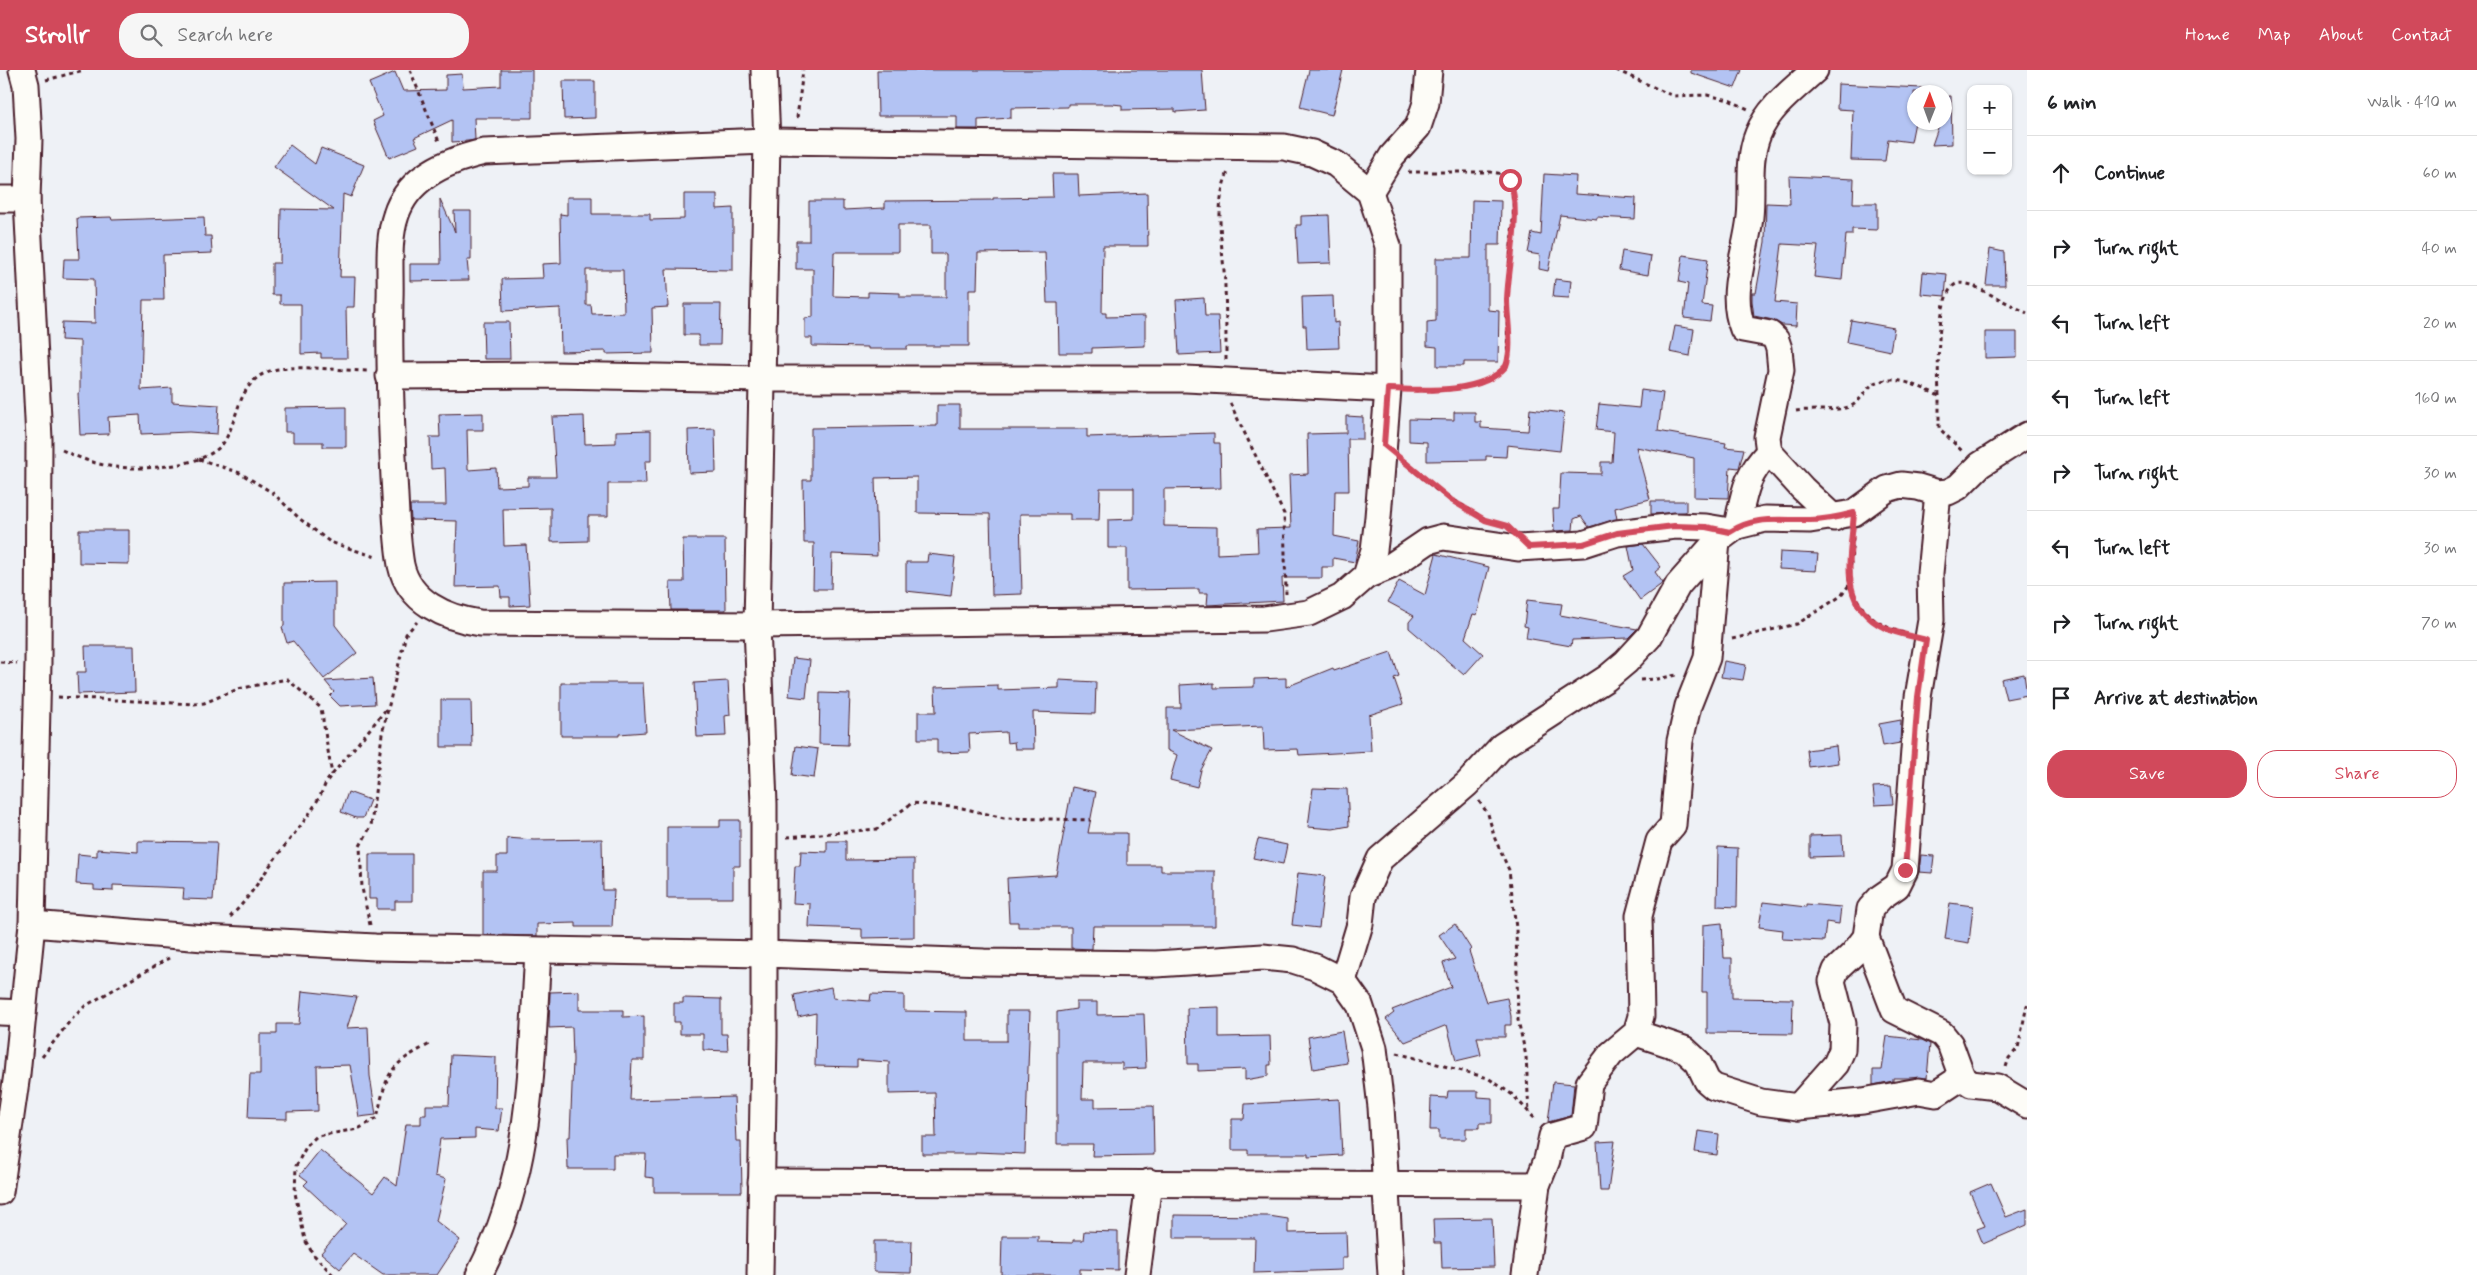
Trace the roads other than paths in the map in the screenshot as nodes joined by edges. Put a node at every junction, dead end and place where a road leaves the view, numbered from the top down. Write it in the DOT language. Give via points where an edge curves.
graph roads {
  1 [pos="764,70"];
  2 [pos="1429,70"];
  3 [pos="1815,70"];
  4 [pos="24,78"];
  5 [pos="767,141"];
  6 [pos="1375,183"];
  7 [pos="0,199"];
  8 [pos="27,199"];
  9 [pos="389,374"];
  10 [pos="761,380"];
  11 [pos="1388,389"];
  12 [pos="2027,435"];
  13 [pos="1769,452"];
  14 [pos="1938,493"];
  15 [pos="1844,516"];
  16 [pos="1728,533"];
  17 [pos="1366,576"];
  18 [pos="757,625"];
  19 [pos="32,924"];
  20 [pos="1866,937"];
  21 [pos="538,952"];
  22 [pos="764,954"];
  23 [pos="1343,981"];
  24 [pos="11,1012"];
  25 [pos="1636,1033"];
  26 [pos="1962,1077"];
  27 [pos="2027,1105"];
  28 [pos="1798,1107"];
  29 [pos="761,1182"];
  30 [pos="1149,1182"];
  31 [pos="1538,1185"];
  32 [pos="1387,1186"];
  33 [pos="0,1192"];
  34 [pos="479,1275"];
  35 [pos="760,1275"];
  36 [pos="1137,1275"];
  37 [pos="1391,1275"];
  38 [pos="1525,1275"];
  1 -- 5 [label="street"];
  2 -- 6 [label="street" via="1426,103 1418,127 1392,156"];
  3 -- 13 [label="street" via="1770,110 1757,136 1751,165 1750,218 1737,284 1738,311 1743,329 1770,334 1779,349 1782,370 1769,424"];
  4 -- 8 [label="street" via="29,140"];
  5 -- 6 [label="street" via="1284,147 1312,153"];
  5 -- 9 [label="street" via="484,152 457,158 431,172 409,192 396,215 391,243"];
  5 -- 10 [label="street"];
  6 -- 11 [label="street" via="1388,246"];
  7 -- 8 [label="street"];
  8 -- 19 [label="street" via="39,439"];
  9 -- 10 [label="street"];
  9 -- 18 [label="street" via="403,577 430,608 460,620 480,623"];
  10 -- 11 [label="street" via="1226,380"];
  10 -- 18 [label="street"];
  11 -- 17 [label="street" via="1378,517 1374,550"];
  12 -- 14 [label="street" via="1980,465 1958,487"];
  13 -- 15 [label="street" via="1802,488"];
  13 -- 16 [label="street" via="1755,467"];
  14 -- 15 [label="street" via="1901,485 1887,489"];
  14 -- 20 [label="street" via="1930,573 1931,620 1918,697 1905,870 1897,886 1870,909"];
  15 -- 16 [label="street" via="1810,520 1765,519"];
  16 -- 17 [label="street" via="1706,527 1674,526 1617,533 1583,544 1518,548 1443,537 1428,541 1391,566"];
  16 -- 23 [label="street" via="1678,584 1649,637 1607,678 1502,746 1467,784 1380,859 1362,897 1360,924"];
  16 -- 25 [label="street" via="1706,658 1688,706 1680,741 1673,825 1659,841 1639,916 1641,1016"];
  17 -- 18 [label="street" via="1342,597 1309,613 1286,617"];
  18 -- 22 [label="street"];
  19 -- 21 [label="street" via="204,938"];
  19 -- 24 [label="street"];
  20 -- 26 [label="street" via="1891,1006 1898,1013 1927,1024 1942,1034 1950,1044"];
  20 -- 28 [label="street" via="1836,970 1832,981 1843,1024 1844,1038 1839,1057"];
  21 -- 22 [label="street"];
  21 -- 34 [label="street" via="523,1147 510,1199"];
  22 -- 23 [label="street" via="1156,964 1264,958 1293,960"];
  22 -- 29 [label="street"];
  23 -- 32 [label="street" via="1360,1005 1374,1048"];
  24 -- 33 [label="street" via="17,1074"];
  25 -- 28 [label="street" via="1684,1049 1698,1062 1707,1081 1724,1092"];
  25 -- 31 [label="street" via="1611,1054 1589,1083 1584,1127 1552,1136"];
  26 -- 27 [label="street" via="1971,1084 1997,1087"];
  26 -- 28 [label="street" via="1936,1094 1919,1091 1863,1101"];
  29 -- 30 [label="street"];
  29 -- 35 [label="street"];
  30 -- 32 [label="street"];
  30 -- 36 [label="street"];
  31 -- 32 [label="street"];
  31 -- 38 [label="street"];
  32 -- 37 [label="street"];
}
